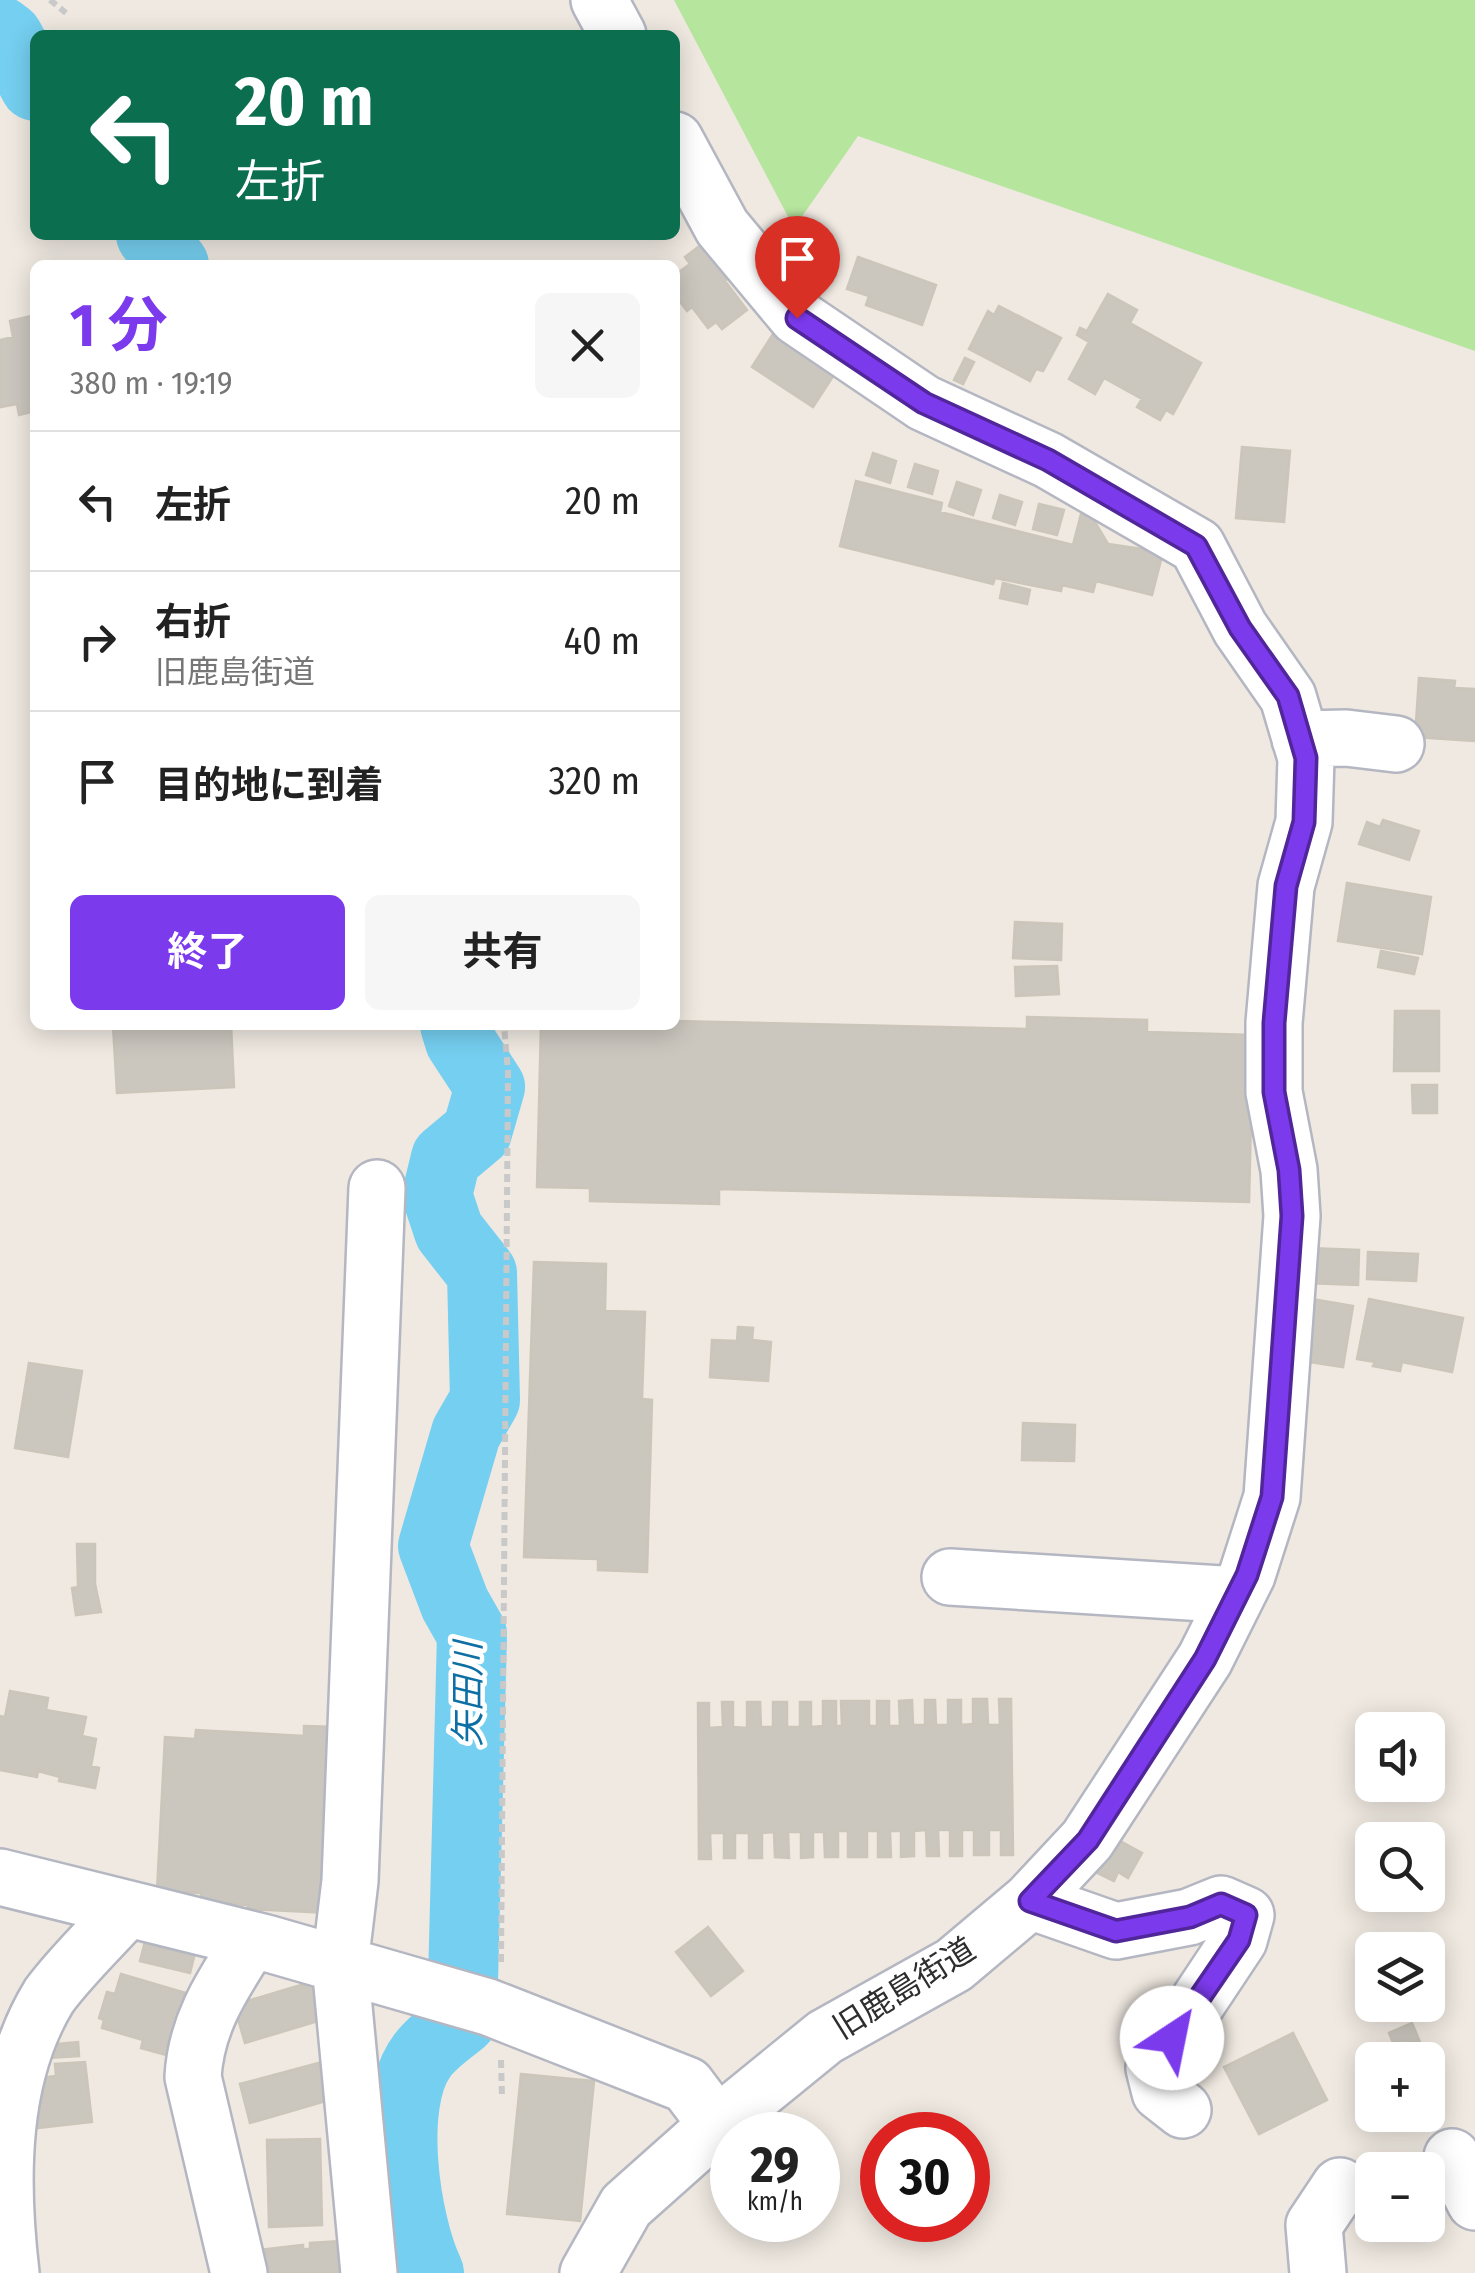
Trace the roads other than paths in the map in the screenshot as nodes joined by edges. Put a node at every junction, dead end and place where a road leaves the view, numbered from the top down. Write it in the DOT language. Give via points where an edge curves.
graph roads {
  1 [pos="598,0"];
  2 [pos="615,30"];
  3 [pos="680,149"];
  4 [pos="1300,739"];
  5 [pos="1396,744"];
  6 [pos="377,1188"];
  7 [pos="950,1577"];
  8 [pos="1237,1595"];
  9 [pos="0,1877"];
  10 [pos="1030,1901"];
  11 [pos="127,1909"];
  12 [pos="251,1940"];
  13 [pos="353,1968"];
  14 [pos="1184,2110"];
  15 [pos="734,2112"];
  16 [pos="710,2116"];
  17 [pos="710,2132"];
  18 [pos="1340,2186"];
  19 [pos="12,2273"];
  20 [pos="239,2273"];
  21 [pos="369,2273"];
  22 [pos="588,2273"];
  23 [pos="1318,2273"];
  1 -- 2 [label="street"];
  3 -- 4 [label="street, 旧鹿島街道" via="722,227 797,318 924,403 1048,460 1196,546 1240,628 1288,696"];
  4 -- 5 [label="street"];
  4 -- 8 [label="street, 旧鹿島街道" via="1306,758 1304,822 1286,886 1274,1023 1274,1092 1292,1216 1272,1497"];
  6 -- 13 [label="street" via="350,1881"];
  7 -- 8 [label="street"];
  8 -- 10 [label="street, 旧鹿島街道" via="1205,1659 1088,1840"];
  9 -- 11 [label="street"];
  10 -- 14 [label="street" via="1116,1931 1221,1904 1246,1915 1239,1940 1154,2068 1160,2092"];
  10 -- 15 [label="street, 旧鹿島街道" via="954,1965 825,2037"];
  11 -- 12 [label="street"];
  11 -- 19 [label="street" via="49,1996 17,2052 2,2152"];
  12 -- 13 [label="street"];
  12 -- 20 [label="street" via="210,2004 193,2077"];
  13 -- 16 [label="street" via="494,2009 688,2086"];
  13 -- 21 [label="street"];
  17 -- 22 [label="street, 旧鹿島街道" via="626,2206"];
  18 -- 23 [label="street" via="1314,2225"];
}
